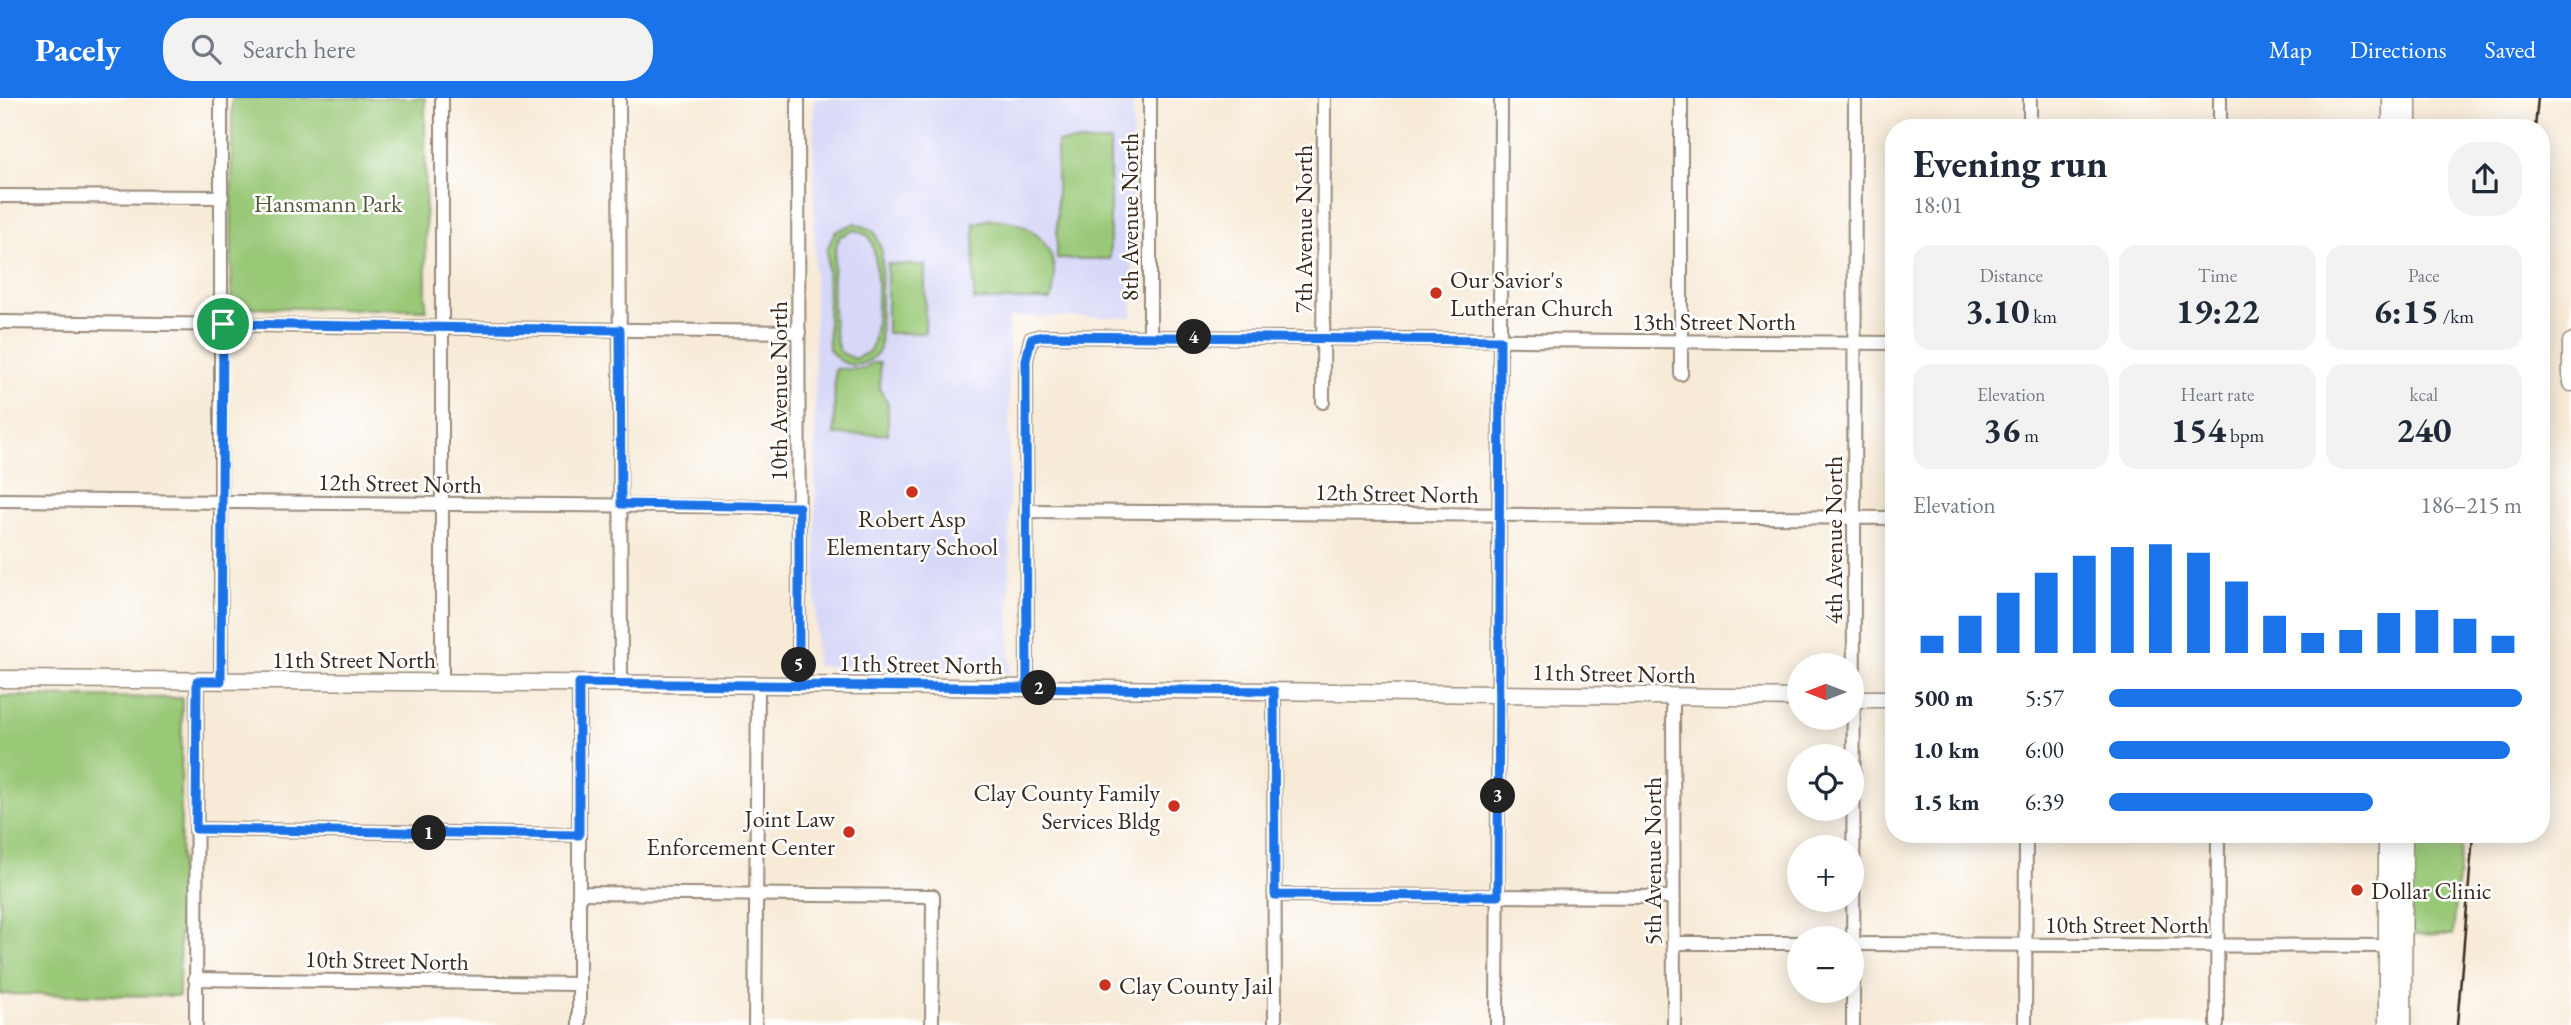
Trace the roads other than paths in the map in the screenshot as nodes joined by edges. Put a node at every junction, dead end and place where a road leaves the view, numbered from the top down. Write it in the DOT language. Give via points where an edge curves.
graph roads {
  1 [pos="221,98"];
  2 [pos="442,98"];
  3 [pos="620,98"];
  4 [pos="798,98"];
  5 [pos="1150,98"];
  6 [pos="1324,98"];
  7 [pos="1501,98"];
  8 [pos="1681,98"];
  9 [pos="1855,98"];
  10 [pos="2031,98"];
  11 [pos="2220,98"];
  12 [pos="2392,98"];
  13 [pos="2407,98"];
  14 [pos="2030,119"];
  15 [pos="2220,119"];
  16 [pos="2392,119"];
  17 [pos="2407,119"];
  18 [pos="0,196"];
  19 [pos="222,197"];
  20 [pos="0,322"];
  21 [pos="223,324"];
  22 [pos="443,328"];
  23 [pos="620,330"];
  24 [pos="799,332"];
  25 [pos="1150,337"];
  26 [pos="1323,338"];
  27 [pos="1500,340"];
  28 [pos="1681,341"];
  29 [pos="2571,342"];
  30 [pos="1855,343"];
  31 [pos="1885,343"];
  32 [pos="1681,374"];
  33 [pos="2571,383"];
  34 [pos="1323,402"];
  35 [pos="0,500"];
  36 [pos="221,502"];
  37 [pos="621,504"];
  38 [pos="443,505"];
  39 [pos="799,507"];
  40 [pos="1026,510"];
  41 [pos="1499,515"];
  42 [pos="1854,518"];
  43 [pos="1885,518"];
  44 [pos="1853,653"];
  45 [pos="0,679"];
  46 [pos="197,681"];
  47 [pos="221,681"];
  48 [pos="442,682"];
  49 [pos="579,683"];
  50 [pos="621,684"];
  51 [pos="758,685"];
  52 [pos="799,685"];
  53 [pos="1027,688"];
  54 [pos="1274,691"];
  55 [pos="1499,694"];
  56 [pos="1673,696"];
  57 [pos="1787,698"];
  58 [pos="1864,699"];
  59 [pos="1885,699"];
  60 [pos="1853,730"];
  61 [pos="196,829"];
  62 [pos="579,835"];
  63 [pos="2026,843"];
  64 [pos="2218,843"];
  65 [pos="2389,843"];
  66 [pos="2402,843"];
  67 [pos="580,893"];
  68 [pos="1275,895"];
  69 [pos="755,896"];
  70 [pos="1498,896"];
  71 [pos="1673,897"];
  72 [pos="1852,926"];
  73 [pos="1674,943"];
  74 [pos="1787,943"];
  75 [pos="1864,944"];
  76 [pos="2026,944"];
  77 [pos="2218,945"];
  78 [pos="2396,946"];
  79 [pos="195,979"];
  80 [pos="579,984"];
  81 [pos="1853,1003"];
  82 [pos="196,1025"];
  83 [pos="579,1025"];
  84 [pos="755,1025"];
  85 [pos="932,1025"];
  86 [pos="1275,1025"];
  87 [pos="1497,1025"];
  88 [pos="1674,1025"];
  89 [pos="1853,1025"];
  90 [pos="2025,1025"];
  91 [pos="2217,1025"];
  92 [pos="2388,1025"];
  93 [pos="2402,1025"];
  1 -- 19 [label="street"];
  2 -- 22 [label="street"];
  3 -- 23 [label="street"];
  4 -- 24 [label="street, 10th Avenue North"];
  5 -- 25 [label="street, 8th Avenue North"];
  6 -- 26 [label="street, 7th Avenue North"];
  7 -- 27 [label="street"];
  8 -- 28 [label="street"];
  9 -- 30 [label="street, 4th Avenue North"];
  10 -- 14 [label="street"];
  11 -- 15 [label="street"];
  12 -- 16 [label="main road"];
  13 -- 17 [label="main road"];
  18 -- 19 [label="street"];
  19 -- 21 [label="street"];
  20 -- 21 [label="street"];
  21 -- 22 [label="street"];
  21 -- 36 [label="street"];
  22 -- 23 [label="street"];
  22 -- 38 [label="street"];
  23 -- 24 [label="street"];
  23 -- 37 [label="street"];
  24 -- 39 [label="street, 10th Avenue North"];
  25 -- 26 [label="street, 13th Street North"];
  25 -- 40 [label="street, 13th Street North" via="1031,339 1026,351"];
  26 -- 27 [label="street, 13th Street North"];
  26 -- 34 [label="street, 7th Avenue North"];
  27 -- 28 [label="street, 13th Street North"];
  27 -- 41 [label="street"];
  28 -- 30 [label="street, 13th Street North"];
  28 -- 32 [label="street"];
  29 -- 33 [label="street"];
  30 -- 31 [label="street, 13th Street North"];
  30 -- 42 [label="street, 4th Avenue North"];
  35 -- 36 [label="street, 12th Street North"];
  36 -- 38 [label="street, 12th Street North"];
  36 -- 47 [label="street"];
  37 -- 38 [label="street, 12th Street North"];
  37 -- 39 [label="street, 12th Street North"];
  37 -- 50 [label="street"];
  38 -- 48 [label="street"];
  39 -- 52 [label="street, 10th Avenue North"];
  40 -- 41 [label="street, 12th Street North"];
  40 -- 53 [label="street"];
  41 -- 42 [label="street, 12th Street North"];
  41 -- 55 [label="street"];
  42 -- 43 [label="street, 12th Street North"];
  42 -- 44 [label="street, 4th Avenue North"];
  45 -- 46 [label="street, 11th Street North"];
  46 -- 47 [label="street, 11th Street North"];
  46 -- 61 [label="street"];
  47 -- 48 [label="street, 11th Street North"];
  48 -- 49 [label="street, 11th Street North"];
  49 -- 50 [label="street, 11th Street North"];
  49 -- 62 [label="street"];
  50 -- 51 [label="street, 11th Street North"];
  51 -- 52 [label="street, 11th Street North"];
  51 -- 69 [label="street"];
  52 -- 53 [label="street, 11th Street North"];
  53 -- 54 [label="street, 11th Street North"];
  54 -- 55 [label="street, 11th Street North"];
  54 -- 68 [label="street"];
  55 -- 56 [label="street, 11th Street North"];
  55 -- 70 [label="street"];
  56 -- 57 [label="street, 11th Street North"];
  56 -- 71 [label="street, 5th Avenue North"];
  58 -- 59 [label="street"];
  60 -- 72 [label="street, 4th Avenue North"];
  61 -- 62 [label="street"];
  61 -- 79 [label="street"];
  62 -- 67 [label="street"];
  63 -- 76 [label="street"];
  64 -- 77 [label="street"];
  65 -- 78 [label="main road"];
  66 -- 78 [label="main road"];
  67 -- 69 [label="street"];
  67 -- 80 [label="street"];
  68 -- 70 [label="street"];
  68 -- 86 [label="street"];
  69 -- 84 [label="street"];
  69 -- 85 [label="street" via="933,896"];
  70 -- 71 [label="street"];
  70 -- 87 [label="street"];
  71 -- 73 [label="street, 5th Avenue North"];
  73 -- 74 [label="street"];
  73 -- 88 [label="street, 5th Avenue North"];
  75 -- 76 [label="street, 10th Street North"];
  76 -- 77 [label="street, 10th Street North"];
  76 -- 90 [label="street"];
  77 -- 78 [label="street, 10th Street North"];
  77 -- 91 [label="street"];
  78 -- 92 [label="main road"];
  78 -- 93 [label="main road"];
  79 -- 80 [label="street, 10th Street North"];
  79 -- 82 [label="street"];
  80 -- 83 [label="street"];
  81 -- 89 [label="street, 4th Avenue North"];
}
